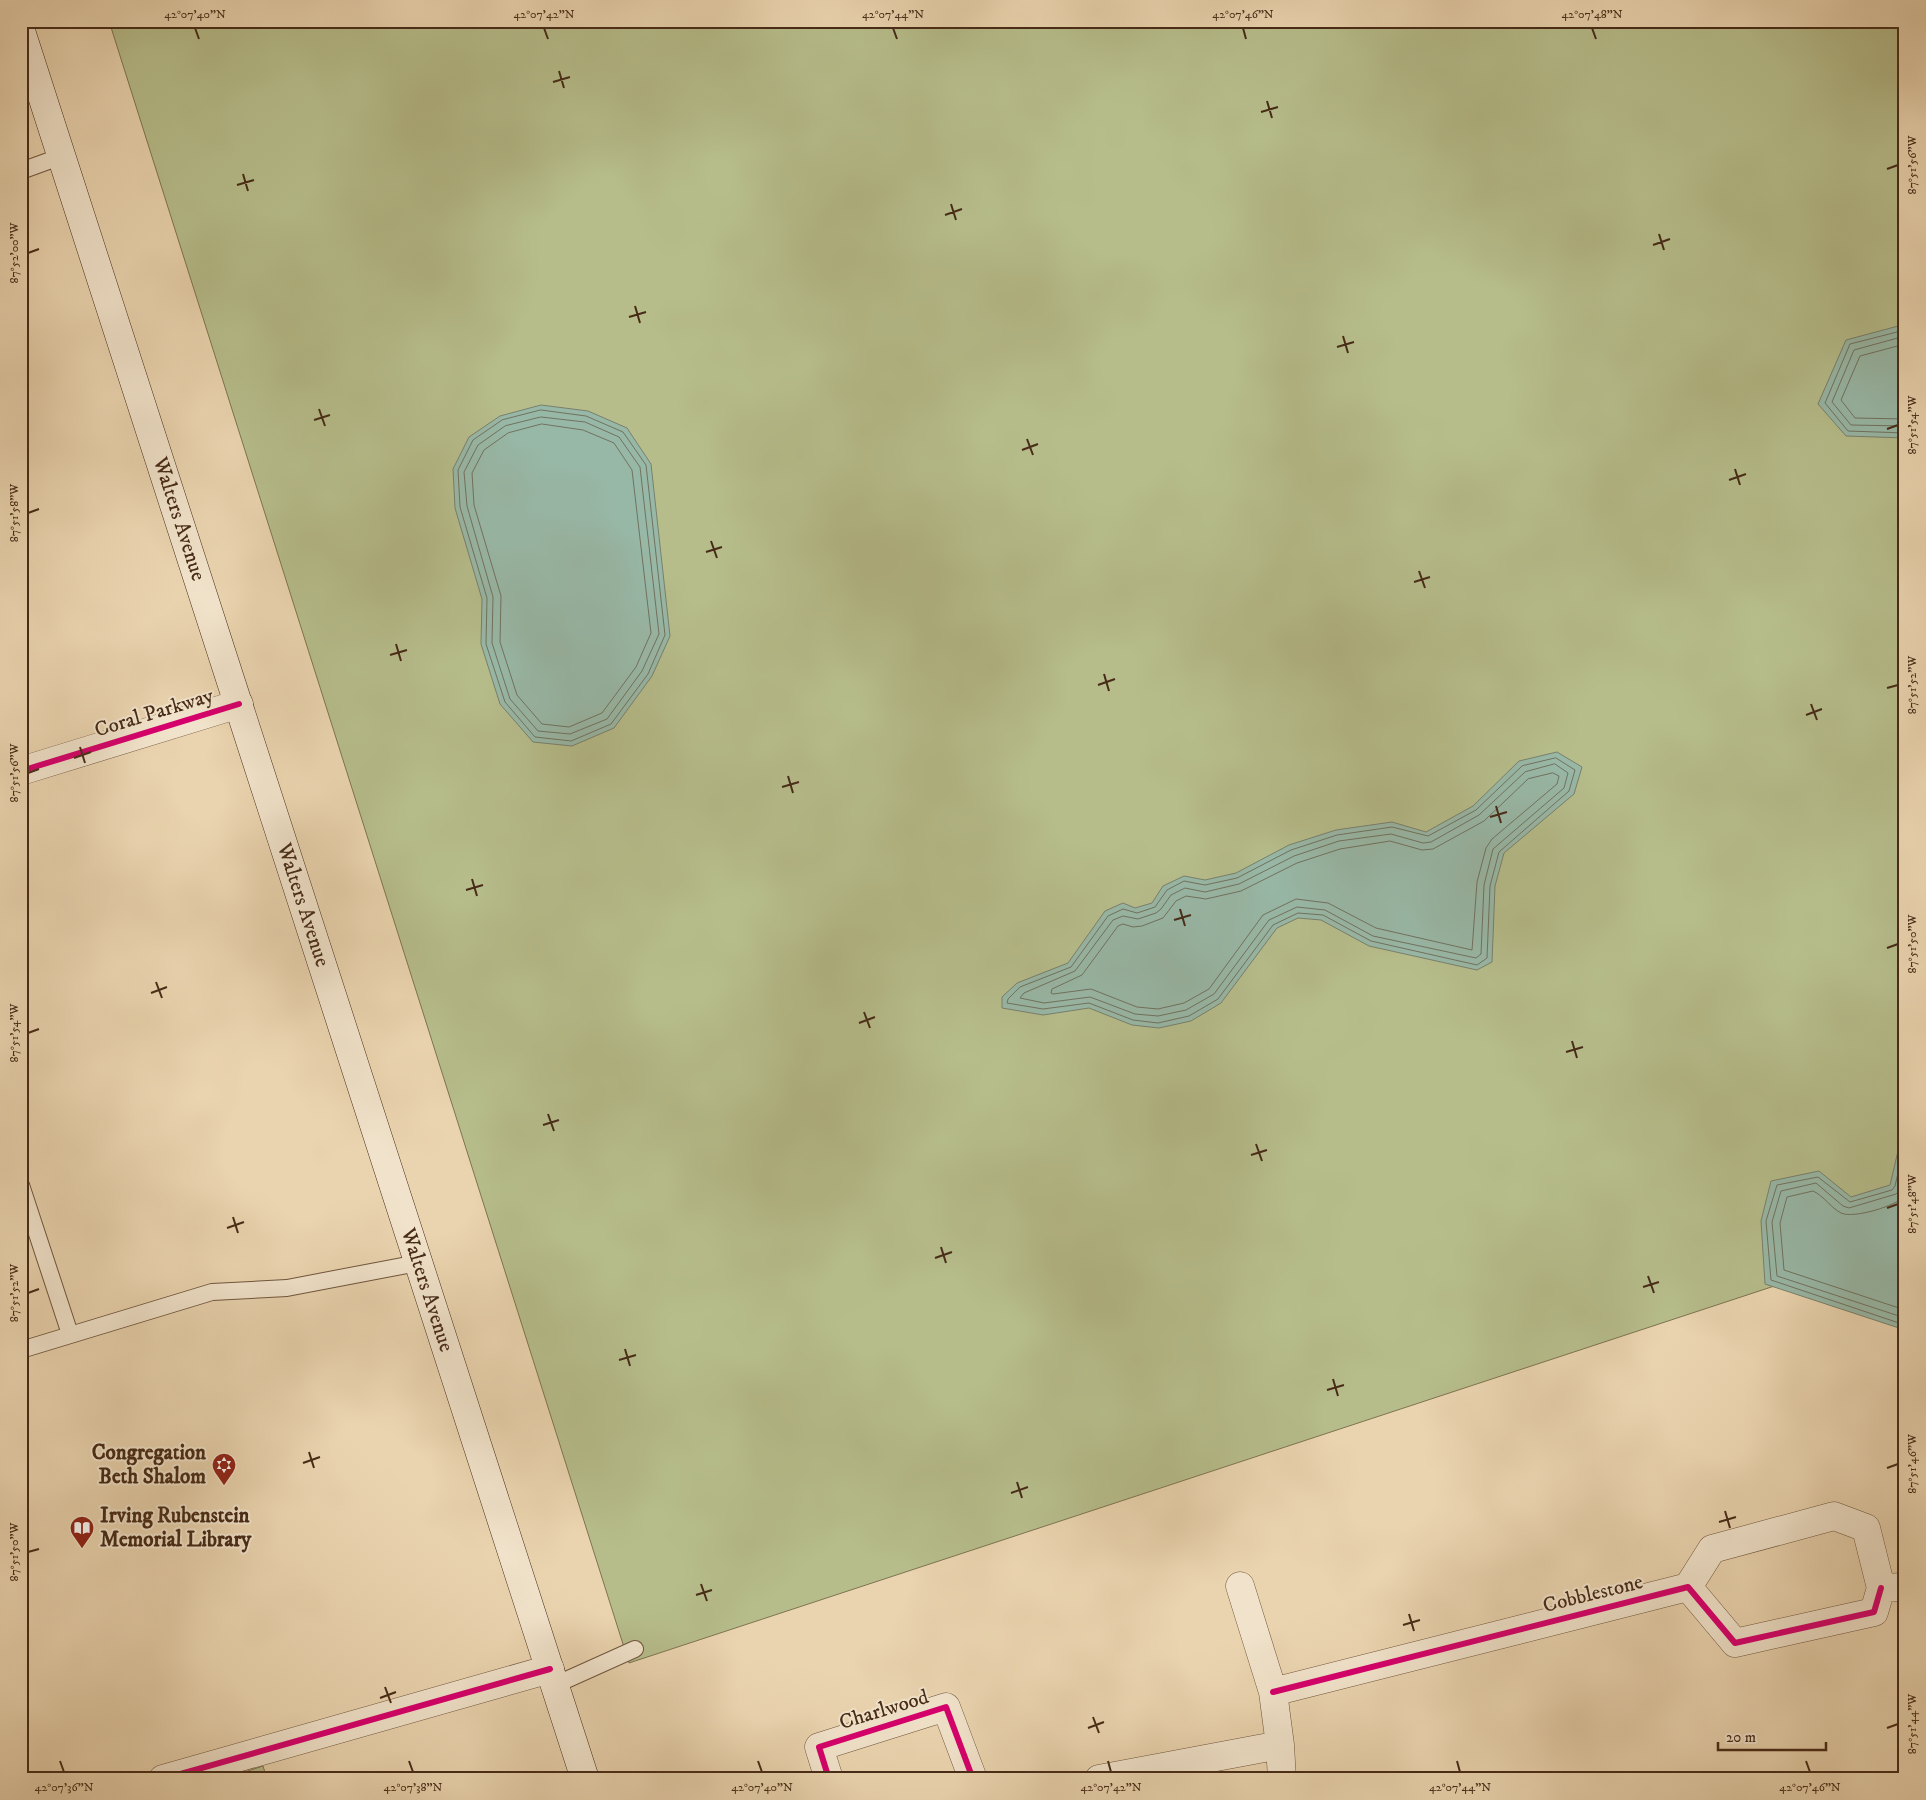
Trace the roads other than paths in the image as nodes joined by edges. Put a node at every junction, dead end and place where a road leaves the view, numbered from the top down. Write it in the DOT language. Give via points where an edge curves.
graph roads {
  1 [pos="21,31"];
  2 [pos="62,156"];
  3 [pos="21,170"];
  4 [pos="239,704"];
  5 [pos="21,771"];
  6 [pos="21,1185"];
  7 [pos="418,1263"];
  8 [pos="70,1334"];
  9 [pos="21,1350"];
  10 [pos="1240,1586"];
  11 [pos="1688,1587"];
  12 [pos="1893,1587"];
  13 [pos="636,1648"];
  14 [pos="552,1677"];
  15 [pos="1273,1692"];
  16 [pos="1280,1745"];
  17 [pos="163,1779"];
  18 [pos="585,1779"];
  19 [pos="829,1779"];
  20 [pos="973,1779"];
  21 [pos="1099,1779"];
  22 [pos="1282,1779"];
  1 -- 2 [label="street, Walters Avenue"];
  2 -- 3 [label="lane"];
  2 -- 4 [label="street, Walters Avenue"];
  4 -- 5 [label="street, Coral Parkway"];
  4 -- 7 [label="street, Walters Avenue"];
  6 -- 8 [label="lane"];
  7 -- 8 [label="lane" via="287,1288 212,1292"];
  7 -- 14 [label="street, Walters Avenue"];
  8 -- 9 [label="lane"];
  10 -- 15 [label="street"];
  11 -- 12 [label="street" via="1735,1642 1874,1612"];
  11 -- 12 [label="street" via="1712,1549 1834,1516 1866,1528"];
  11 -- 15 [label="street, Cobblestone"];
  13 -- 14 [label="lane"];
  14 -- 17 [label="street"];
  14 -- 18 [label="street, Walters Avenue"];
  15 -- 16 [label="street"];
  16 -- 21 [label="street"];
  16 -- 22 [label="street"];
  19 -- 20 [label="street, Charlwood" via="819,1747 946,1707"];
}
